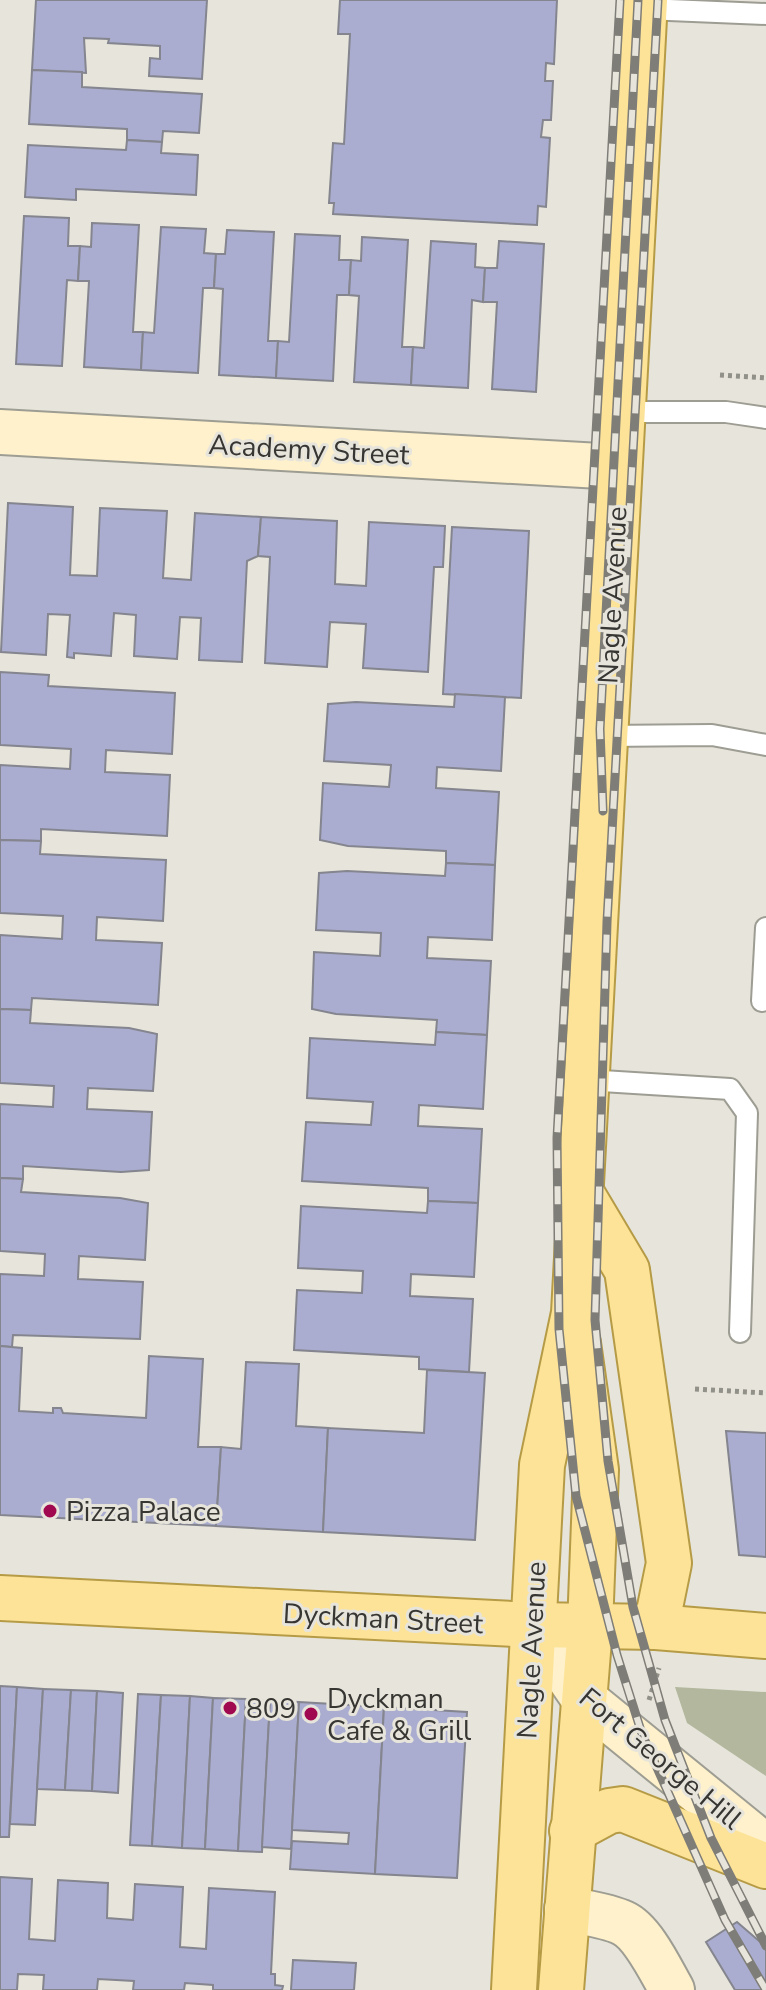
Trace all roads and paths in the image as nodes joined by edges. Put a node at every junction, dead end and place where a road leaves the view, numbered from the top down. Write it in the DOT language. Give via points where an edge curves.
graph roads {
  1 [pos="645,4"];
  2 [pos="766,14"];
  3 [pos="720,375"];
  4 [pos="766,378"];
  5 [pos="622,412"];
  6 [pos="766,418"];
  7 [pos="0,432"];
  8 [pos="618,467"];
  9 [pos="604,736"];
  10 [pos="766,745"];
  11 [pos="766,928"];
  12 [pos="762,1001"];
  13 [pos="586,1080"];
  14 [pos="580,1191"];
  15 [pos="574,1313"];
  16 [pos="740,1332"];
  17 [pos="695,1389"];
  18 [pos="766,1393"];
  19 [pos="0,1598"];
  20 [pos="533,1625"];
  21 [pos="590,1627"];
  22 [pos="665,1628"];
  23 [pos="766,1636"];
  24 [pos="584,1699"];
  25 [pos="641,1744"];
  26 [pos="572,1831"];
  27 [pos="766,1847"];
  28 [pos="766,1866"];
  29 [pos="567,1909"];
  30 [pos="514,1990"];
  31 [pos="561,1990"];
  32 [pos="672,1990"];
  1 -- 2 [label="lane"];
  1 -- 5 [label="main road, Nagle Avenue"];
  3 -- 4 [label="path"];
  5 -- 6 [label="lane"];
  5 -- 8 [label="main road, Nagle Avenue"];
  7 -- 8 [label="street, Academy Street"];
  8 -- 9 [label="main road, Nagle Avenue"];
  9 -- 10 [label="lane" via="712,735"];
  9 -- 13 [label="main road, Nagle Avenue"];
  11 -- 12 [label="lane"];
  13 -- 14 [label="main road, Nagle Avenue"];
  13 -- 16 [label="lane" via="730,1089 747,1113"];
  14 -- 15 [label="main road, Nagle Avenue"];
  14 -- 22 [label="main road" via="627,1270 669,1563"];
  15 -- 20 [label="main road, Nagle Avenue" via="542,1465"];
  15 -- 21 [label="main road, Nagle Avenue" via="596,1470"];
  17 -- 18 [label="path"];
  19 -- 20 [label="main road, Dyckman Street"];
  20 -- 21 [label="main road, Dyckman Street"];
  20 -- 24 [label="street, Fort George Hill"];
  20 -- 30 [label="main road, Nagle Avenue"];
  21 -- 22 [label="main road, Dyckman Street"];
  21 -- 24 [label="main road, Nagle Avenue"];
  22 -- 23 [label="main road, Dyckman Street"];
  22 -- 25 [label="path"];
  24 -- 25 [label="street, Fort George Hill"];
  24 -- 26 [label="main road, Nagle Avenue"];
  25 -- 27 [label="street, Fort George Hill"];
  26 -- 28 [label="main road" via="623,1809"];
  26 -- 29 [label="main road, Nagle Avenue"];
  29 -- 31 [label="main road, Nagle Avenue"];
  29 -- 32 [label="street" via="627,1924"];
}
